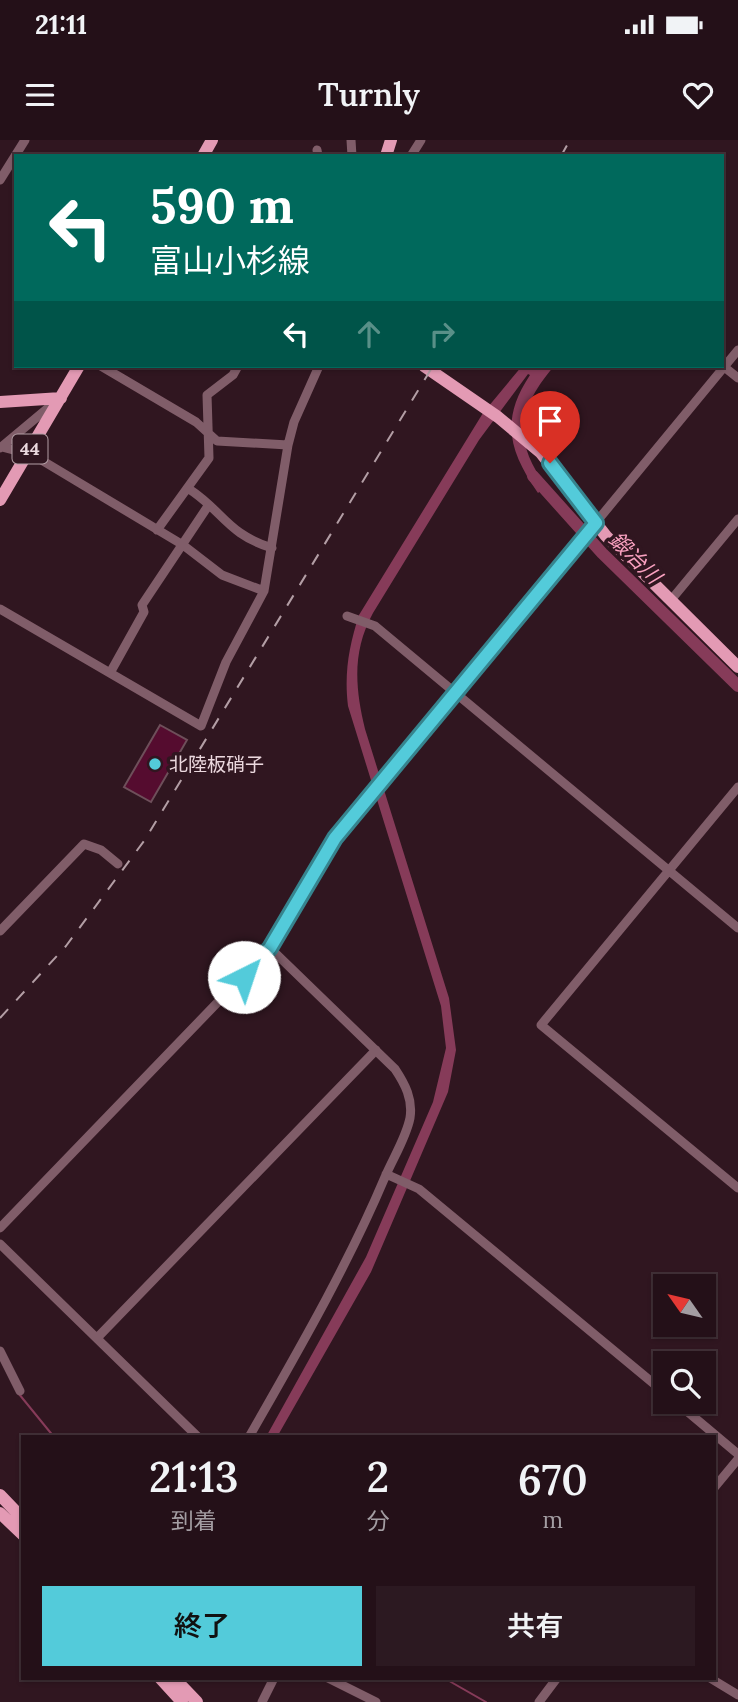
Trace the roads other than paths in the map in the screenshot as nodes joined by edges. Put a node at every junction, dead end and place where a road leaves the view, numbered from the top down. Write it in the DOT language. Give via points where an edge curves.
graph roads {
  1 [pos="14,158"];
  2 [pos="0,180"];
  3 [pos="738,350"];
  4 [pos="724,366"];
  5 [pos="78,368"];
  6 [pos="104,368"];
  7 [pos="237,368"];
  8 [pos="317,368"];
  9 [pos="427,368"];
  10 [pos="722,368"];
  11 [pos="738,378"];
  12 [pos="61,398"];
  13 [pos="26,400"];
  14 [pos="0,402"];
  15 [pos="33,420"];
  16 [pos="207,435"];
  17 [pos="288,445"];
  18 [pos="1,448"];
  19 [pos="25,457"];
  20 [pos="189,489"];
  21 [pos="0,500"];
  22 [pos="208,506"];
  23 [pos="738,519"];
  24 [pos="593,526"];
  25 [pos="157,530"];
  26 [pos="183,545"];
  27 [pos="272,548"];
  28 [pos="264,591"];
  29 [pos="671,600"];
  30 [pos="0,609"];
  31 [pos="351,617"];
  32 [pos="738,667"];
  33 [pos="110,673"];
  34 [pos="455,692"];
  35 [pos="738,787"];
  36 [pos="118,864"];
  37 [pos="670,871"];
  38 [pos="738,928"];
  39 [pos="0,931"];
  40 [pos="270,948"];
  41 [pos="376,1050"];
  42 [pos="386,1174"];
  43 [pos="738,1188"];
  44 [pos="0,1228"];
  45 [pos="0,1244"];
  46 [pos="97,1338"];
  47 [pos="0,1351"];
  48 [pos="653,1383"];
  49 [pos="20,1391"];
  50 [pos="690,1414"];
  51 [pos="196,1435"];
  52 [pos="251,1435"];
  53 [pos="715,1435"];
  54 [pos="716,1436"];
  55 [pos="738,1454"];
  56 [pos="738,1459"];
  57 [pos="716,1486"];
  58 [pos="2,1500"];
  59 [pos="21,1517"];
  60 [pos="21,1532"];
  61 [pos="163,1680"];
  62 [pos="273,1680"];
  63 [pos="332,1680"];
  64 [pos="556,1680"];
  65 [pos="713,1680"];
  66 [pos="180,1691"];
  67 [pos="738,1695"];
  68 [pos="197,1702"];
  69 [pos="262,1702"];
  70 [pos="376,1702"];
  71 [pos="539,1702"];
  1 -- 2 [label="street"];
  3 -- 4 [label="street"];
  4 -- 11 [label="street"];
  5 -- 12 [label="main road, 44"];
  6 -- 16 [label="street" via="196,422"];
  7 -- 16 [label="street" via="208,396"];
  8 -- 17 [label="street"];
  9 -- 24 [label="main road" via="526,440 550,463"];
  10 -- 24 [label="street"];
  12 -- 13 [label="main road"];
  12 -- 15 [label="street"];
  12 -- 19 [label="main road, 44"];
  13 -- 14 [label="main road"];
  13 -- 15 [label="street" via="32,404"];
  15 -- 18 [label="street"];
  16 -- 17 [label="street" via="217,441"];
  16 -- 20 [label="street" via="209,458"];
  17 -- 27 [label="street"];
  18 -- 19 [label="street"];
  19 -- 21 [label="main road, 44"];
  19 -- 25 [label="street"];
  20 -- 22 [label="street"];
  20 -- 25 [label="street"];
  22 -- 26 [label="street"];
  22 -- 27 [label="street" via="252,542"];
  23 -- 29 [label="street"];
  24 -- 29 [label="main road"];
  24 -- 34 [label="street"];
  25 -- 26 [label="street"];
  26 -- 28 [label="street" via="222,575"];
  26 -- 33 [label="street" via="142,605 144,612"];
  27 -- 28 [label="street"];
  28 -- 33 [label="street" via="226,662 201,726"];
  29 -- 32 [label="main road"];
  30 -- 33 [label="street"];
  31 -- 34 [label="street" via="371,624"];
  34 -- 37 [label="street"];
  34 -- 40 [label="street" via="335,838"];
  35 -- 37 [label="street"];
  36 -- 39 [label="street" via="84,844"];
  37 -- 38 [label="street"];
  37 -- 43 [label="street" via="541,1025"];
  40 -- 41 [label="street"];
  40 -- 44 [label="street"];
  41 -- 42 [label="street" via="406,1085 410,1105 410,1119"];
  41 -- 46 [label="street"];
  42 -- 48 [label="street" via="412,1186"];
  42 -- 52 [label="street" via="360,1237"];
  45 -- 46 [label="street"];
  46 -- 51 [label="street"];
  47 -- 49 [label="street"];
  50 -- 53 [label="street"];
  54 -- 55 [label="street"];
  56 -- 57 [label="street"];
  58 -- 59 [label="main road"];
  58 -- 60 [label="main road"];
  61 -- 66 [label="main road"];
  62 -- 69 [label="street"];
  63 -- 70 [label="street"];
  64 -- 71 [label="street"];
  65 -- 67 [label="street"];
  66 -- 68 [label="main road"];
}
